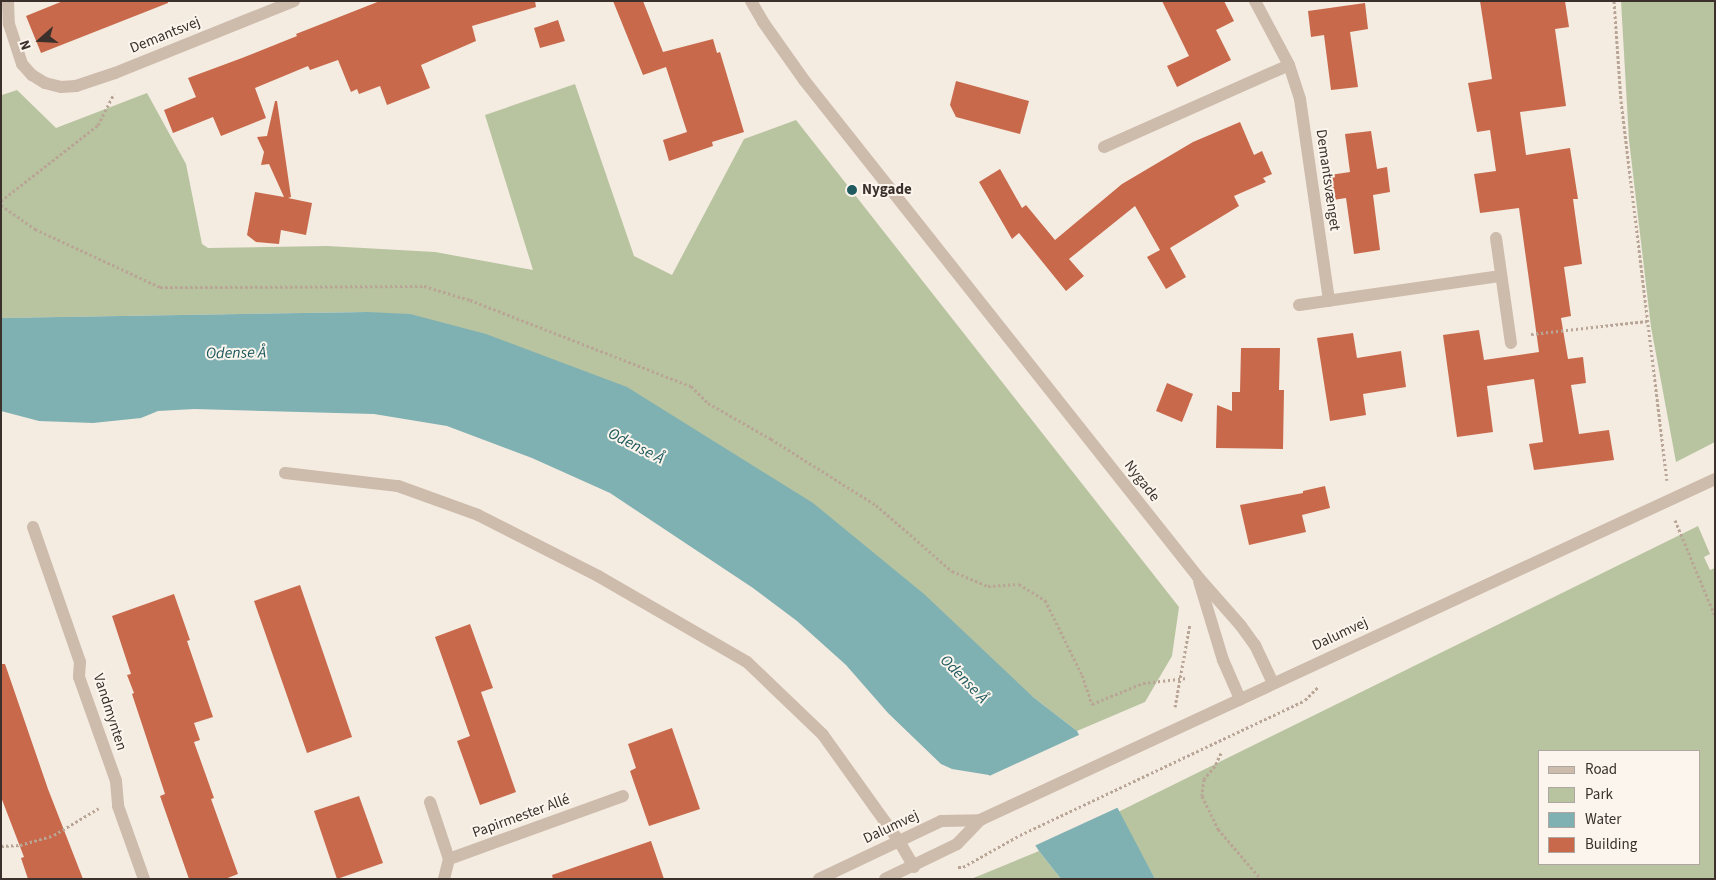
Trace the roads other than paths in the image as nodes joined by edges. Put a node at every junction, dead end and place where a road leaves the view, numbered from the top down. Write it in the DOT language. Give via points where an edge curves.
graph roads {
  1 [pos="8,1"];
  2 [pos="294,1"];
  3 [pos="751,1"];
  4 [pos="1255,1"];
  5 [pos="1289,65"];
  6 [pos="1104,147"];
  7 [pos="1496,238"];
  8 [pos="1501,276"];
  9 [pos="1329,301"];
  10 [pos="1299,305"];
  11 [pos="1510,339"];
  12 [pos="286,474"];
  13 [pos="1715,479"];
  14 [pos="33,527"];
  15 [pos="1198,577"];
  16 [pos="1273,683"];
  17 [pos="1240,699"];
  18 [pos="623,796"];
  19 [pos="430,802"];
  20 [pos="980,820"];
  21 [pos="899,841"];
  22 [pos="448,858"];
  23 [pos="914,867"];
  24 [pos="144,879"];
  25 [pos="444,879"];
  26 [pos="819,879"];
  27 [pos="885,879"];
  1 -- 2 [label="street, Demantsvej" via="9,24 22,64 45,83 60,87 76,86 114,73"];
  3 -- 15 [label="street, Nygade" via="804,80"];
  4 -- 5 [label="street, Demantsvænget"];
  5 -- 6 [label="street"];
  5 -- 9 [label="street, Demantsvænget" via="1300,100"];
  7 -- 8 [label="street"];
  8 -- 9 [label="street"];
  8 -- 11 [label="street"];
  9 -- 10 [label="street"];
  12 -- 21 [label="street" via="398,486 478,515 598,576 747,662 823,735"];
  13 -- 16 [label="street, Dalumvej"];
  14 -- 24 [label="street, Vandmynten" via="80,662 79,677 116,781 118,798"];
  15 -- 16 [label="street, Nygade" via="1254,645"];
  15 -- 17 [label="street, Nygade" via="1220,653"];
  16 -- 17 [label="street, Dalumvej"];
  17 -- 20 [label="street, Dalumvej"];
  18 -- 22 [label="street, Papirmester Allé"];
  19 -- 22 [label="street"];
  20 -- 21 [label="street, Dalumvej" via="941,821"];
  20 -- 23 [label="street, Dalumvej" via="958,844"];
  21 -- 23 [label="street"];
  21 -- 26 [label="street, Dalumvej"];
  22 -- 25 [label="street"];
  23 -- 27 [label="street, Dalumvej"];
}
